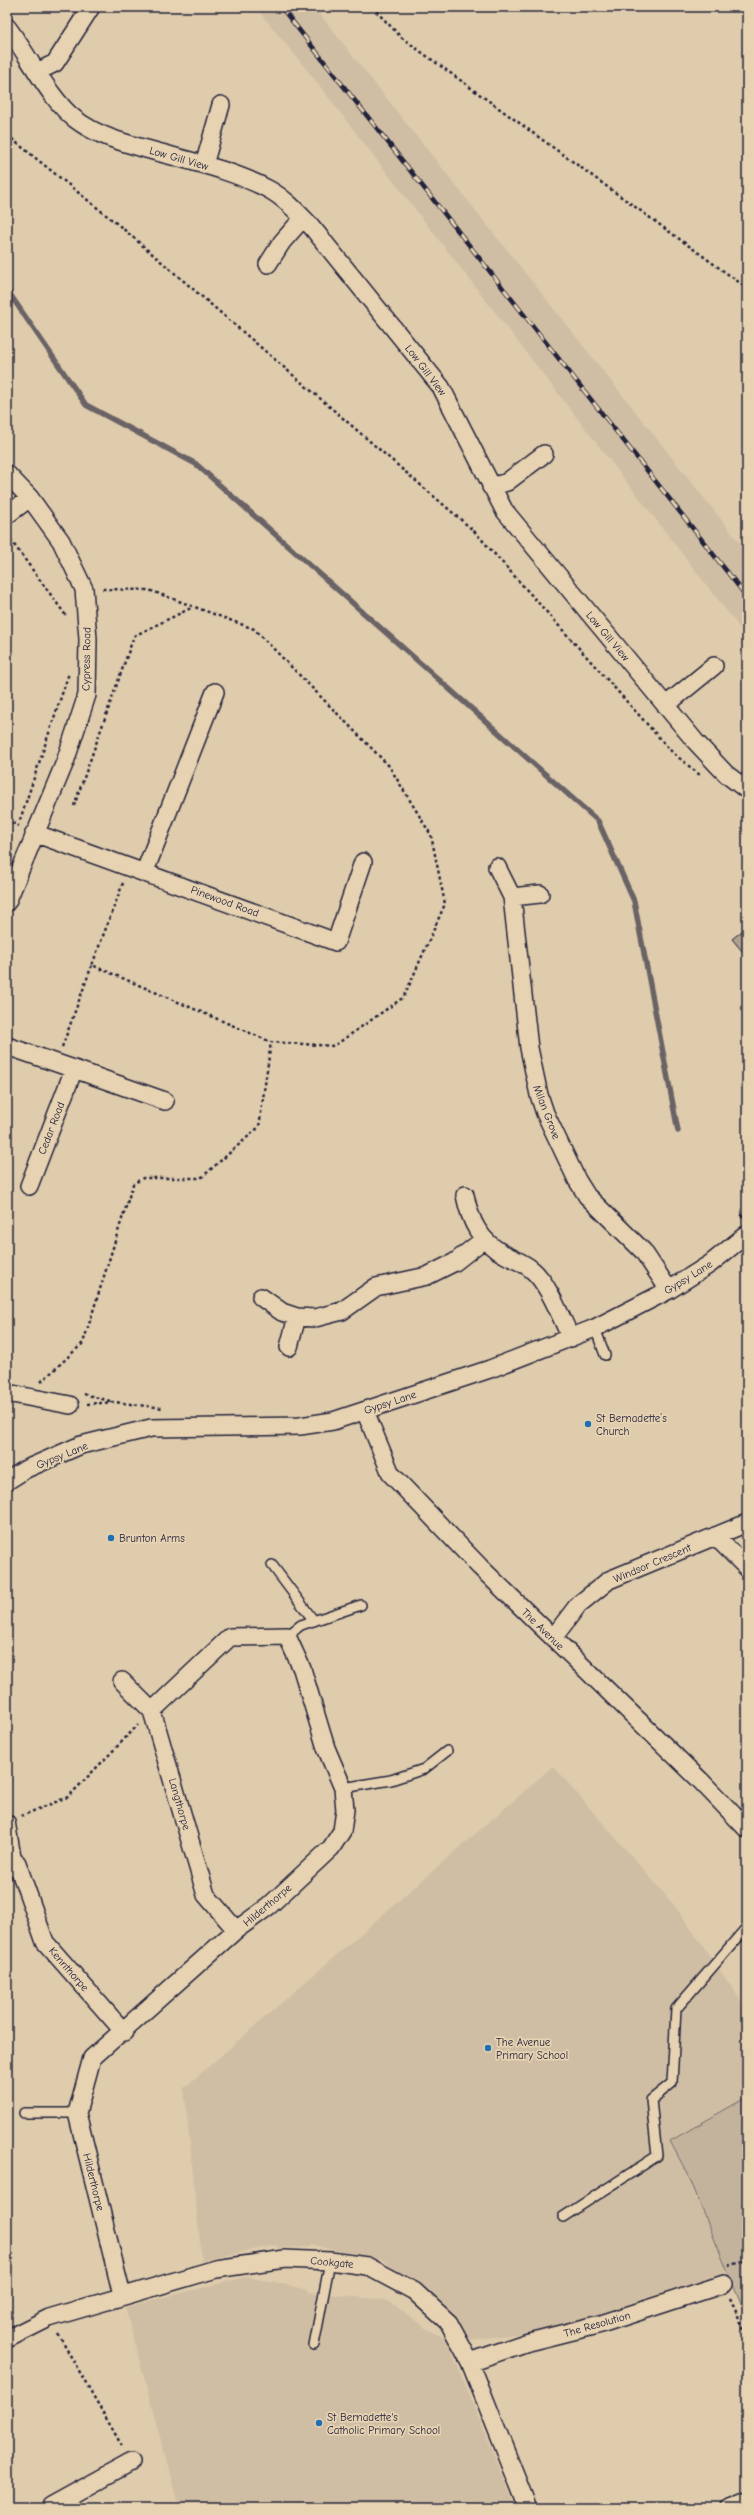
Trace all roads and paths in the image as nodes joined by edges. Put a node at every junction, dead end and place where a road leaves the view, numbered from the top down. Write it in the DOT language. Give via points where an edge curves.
graph roads {
  1 [pos="91,7"];
  2 [pos="372,7"];
  3 [pos="7,27"];
  4 [pos="39,71"];
  5 [pos="220,105"];
  6 [pos="7,134"];
  7 [pos="204,165"];
  8 [pos="303,218"];
  9 [pos="268,264"];
  10 [pos="747,288"];
  11 [pos="544,454"];
  12 [pos="7,474"];
  13 [pos="491,487"];
  14 [pos="30,498"];
  15 [pos="7,515"];
  16 [pos="7,535"];
  17 [pos="84,589"];
  18 [pos="194,606"];
  19 [pos="70,621"];
  20 [pos="714,666"];
  21 [pos="70,669"];
  22 [pos="214,692"];
  23 [pos="666,705"];
  24 [pos="706,780"];
  25 [pos="747,790"];
  26 [pos="74,806"];
  27 [pos="15,832"];
  28 [pos="34,833"];
  29 [pos="363,862"];
  30 [pos="497,867"];
  31 [pos="137,869"];
  32 [pos="540,894"];
  33 [pos="512,897"];
  34 [pos="7,902"];
  35 [pos="92,965"];
  36 [pos="271,1042"];
  37 [pos="7,1046"];
  38 [pos="56,1063"];
  39 [pos="74,1069"];
  40 [pos="165,1101"];
  41 [pos="29,1186"];
  42 [pos="465,1195"];
  43 [pos="747,1212"];
  44 [pos="736,1221"];
  45 [pos="747,1234"];
  46 [pos="483,1240"];
  47 [pos="669,1290"];
  48 [pos="261,1297"];
  49 [pos="297,1318"];
  50 [pos="595,1328"];
  51 [pos="571,1338"];
  52 [pos="289,1347"];
  53 [pos="605,1356"];
  54 [pos="7,1393"];
  55 [pos="33,1398"];
  56 [pos="70,1405"];
  57 [pos="164,1409"];
  58 [pos="365,1410"];
  59 [pos="7,1481"];
  60 [pos="747,1523"];
  61 [pos="715,1536"];
  62 [pos="272,1565"];
  63 [pos="747,1568"];
  64 [pos="361,1605"];
  65 [pos="314,1621"];
  66 [pos="287,1636"];
  67 [pos="553,1638"];
  68 [pos="122,1680"];
  69 [pos="152,1710"];
  70 [pos="447,1751"];
  71 [pos="343,1788"];
  72 [pos="10,1820"];
  73 [pos="747,1829"];
  74 [pos="12,1865"];
  75 [pos="747,1927"];
  76 [pos="236,1930"];
  77 [pos="124,2032"];
  78 [pos="24,2113"];
  79 [pos="77,2113"];
  80 [pos="563,2217"];
  81 [pos="330,2260"];
  82 [pos="724,2284"];
  83 [pos="122,2295"];
  84 [pos="49,2318"];
  85 [pos="7,2339"];
  86 [pos="314,2345"];
  87 [pos="470,2362"];
  88 [pos="132,2462"];
  89 [pos="747,2501"];
  90 [pos="50,2508"];
  91 [pos="528,2508"];
  92 [pos="730,2508"];
  1 -- 4 [label="street" via="55,62"];
  2 -- 10 [label="path" via="402,38"];
  3 -- 4 [label="street, Low Gill View"];
  4 -- 7 [label="street, Low Gill View" via="58,101 74,118 92,130 116,141"];
  5 -- 7 [label="street"];
  6 -- 24 [label="path" via="121,227 474,531 672,752"];
  7 -- 8 [label="street, Low Gill View" via="269,189"];
  8 -- 9 [label="street" via="282,242"];
  8 -- 13 [label="street, Low Gill View" via="441,387"];
  11 -- 13 [label="street" via="507,482"];
  12 -- 14 [label="street, Cypress Road"];
  13 -- 23 [label="street, Low Gill View" via="504,510"];
  14 -- 15 [label="street"];
  14 -- 17 [label="street, Cypress Road" via="61,541"];
  16 -- 19 [label="path"];
  17 -- 18 [label="path" via="149,590"];
  17 -- 28 [label="street, Cypress Road" via="88,639 87,695 65,762"];
  18 -- 26 [label="path" via="134,636"];
  18 -- 36 [label="path" via="254,628 389,766 431,835 445,904 404,997 334,1046"];
  20 -- 23 [label="street"];
  21 -- 27 [label="path"];
  22 -- 31 [label="street"];
  23 -- 25 [label="street, Low Gill View" via="726,774"];
  28 -- 31 [label="street, Pinewood Road"];
  28 -- 34 [label="street, Cypress Road"];
  29 -- 31 [label="street, Pinewood Road" via="336,942"];
  30 -- 33 [label="street, Milan Grove"];
  31 -- 35 [label="path"];
  32 -- 33 [label="street"];
  33 -- 47 [label="street, Milan Grove" via="529,1048 545,1113 587,1196 643,1251"];
  35 -- 36 [label="path"];
  35 -- 38 [label="path"];
  36 -- 55 [label="path" via="259,1127 201,1178 143,1178 133,1184 82,1343 39,1383"];
  37 -- 38 [label="street"];
  38 -- 39 [label="street"];
  39 -- 40 [label="street"];
  39 -- 41 [label="street, Cedar Road"];
  42 -- 46 [label="street" via="469,1212"];
  43 -- 44 [label="path"];
  45 -- 47 [label="street, Gypsy Lane" via="710,1264"];
  46 -- 49 [label="street" via="455,1262 427,1276 376,1287 342,1311 315,1318"];
  46 -- 51 [label="street" via="531,1269 543,1282"];
  47 -- 50 [label="street, Gypsy Lane"];
  48 -- 49 [label="street" via="282,1312"];
  49 -- 52 [label="street"];
  50 -- 51 [label="street, Gypsy Lane"];
  50 -- 53 [label="lane"];
  51 -- 58 [label="street, Gypsy Lane" via="490,1369"];
  54 -- 55 [label="street"];
  55 -- 56 [label="street"];
  56 -- 57 [label="path" via="114,1402"];
  58 -- 59 [label="street, Gypsy Lane" via="333,1421 300,1426 151,1428 81,1445 26,1469"];
  58 -- 67 [label="street, The Avenue" via="391,1474 480,1567"];
  60 -- 61 [label="street, Windsor Crescent"];
  61 -- 63 [label="street"];
  61 -- 67 [label="street, Windsor Crescent" via="610,1580 578,1605"];
  62 -- 65 [label="lane"];
  64 -- 65 [label="lane"];
  65 -- 66 [label="lane"];
  66 -- 69 [label="street" via="230,1637"];
  66 -- 71 [label="street, Hilderthorpe" via="302,1669 326,1748"];
  67 -- 73 [label="street, The Avenue"];
  68 -- 69 [label="street, Langthorpe"];
  69 -- 72 [label="path" via="68,1797"];
  69 -- 76 [label="street, Langthorpe" via="206,1895"];
  70 -- 71 [label="lane" via="424,1769 391,1780"];
  71 -- 76 [label="street, Hilderthorpe" via="346,1810 342,1831 331,1848 268,1906"];
  72 -- 74 [label="lane"];
  74 -- 77 [label="street, Kennthorpe" via="45,1942"];
  75 -- 80 [label="lane" via="676,2009 672,2083 651,2100 657,2156"];
  76 -- 77 [label="street, Hilderthorpe"];
  77 -- 79 [label="street, Hilderthorpe" via="92,2058"];
  78 -- 79 [label="lane"];
  79 -- 83 [label="street, Hilderthorpe"];
  81 -- 83 [label="street, Cookgate" via="285,2259 216,2269"];
  81 -- 86 [label="lane"];
  81 -- 87 [label="street, Cookgate" via="367,2266 414,2291 449,2323"];
  82 -- 87 [label="street, The Resolution" via="601,2324 525,2343"];
  83 -- 84 [label="street, Cookgate"];
  84 -- 85 [label="street, Cookgate"];
  84 -- 88 [label="path"];
  87 -- 91 [label="street, Cookgate"];
  88 -- 90 [label="street"];
  89 -- 92 [label="street"];
}
